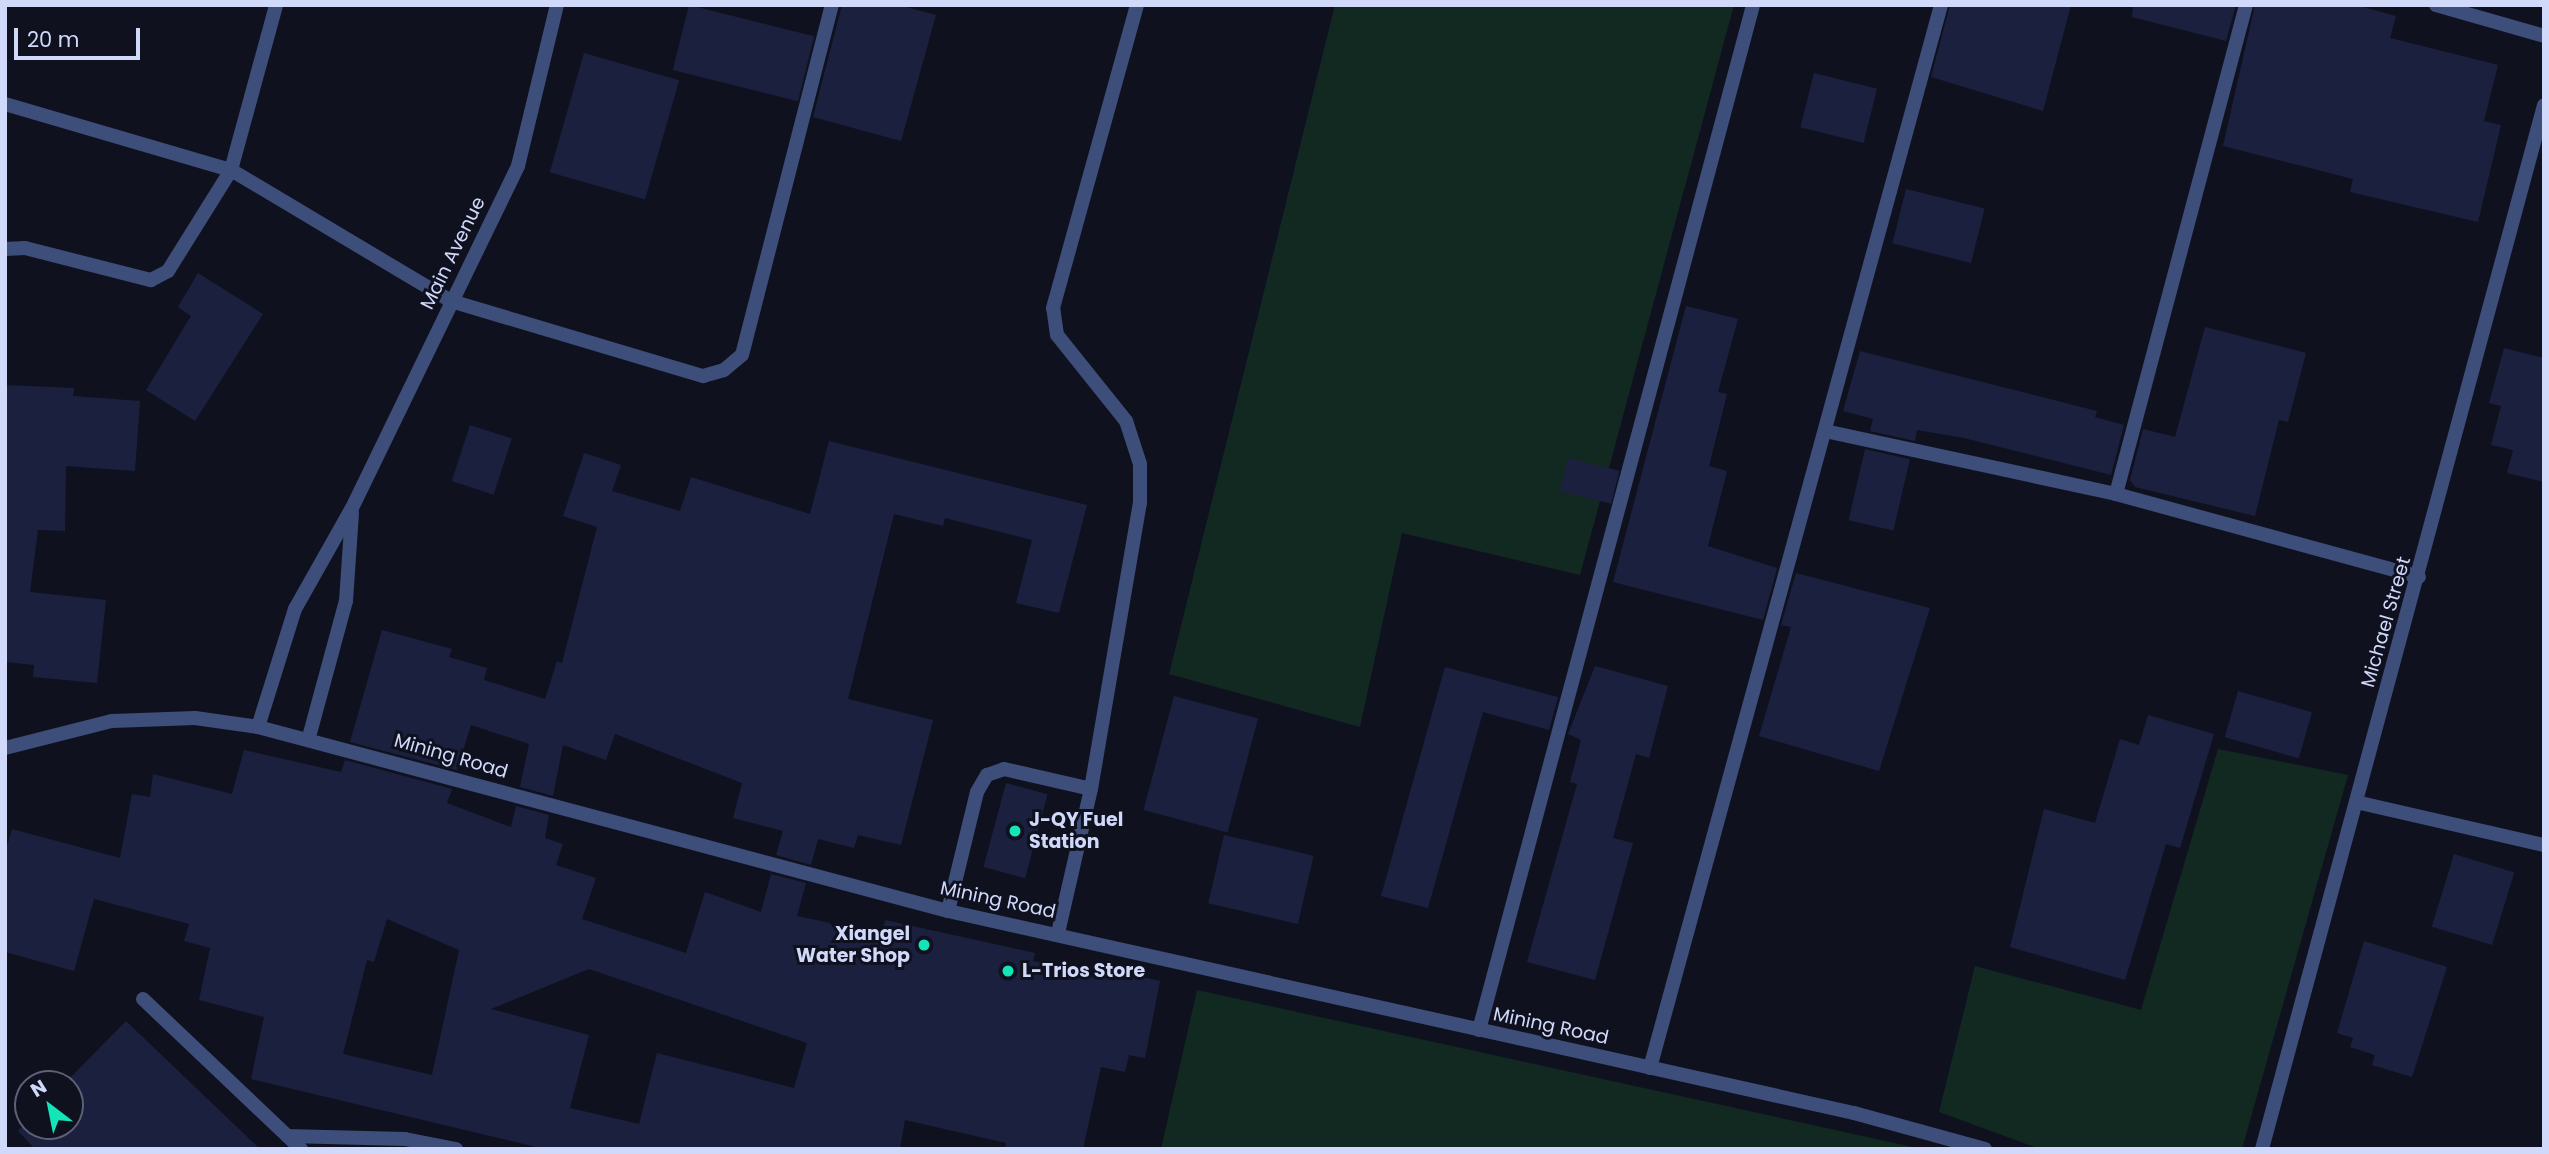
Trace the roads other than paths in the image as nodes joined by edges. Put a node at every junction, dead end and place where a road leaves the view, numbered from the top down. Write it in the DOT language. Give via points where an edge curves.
graph roads {
  1 [pos="276,5"];
  2 [pos="557,5"];
  3 [pos="832,5"];
  4 [pos="1137,5"];
  5 [pos="1753,5"];
  6 [pos="1941,5"];
  7 [pos="2246,5"];
  8 [pos="2436,5"];
  9 [pos="2544,36"];
  10 [pos="5,104"];
  11 [pos="2544,105"];
  12 [pos="2540,140"];
  13 [pos="231,170"];
  14 [pos="5,249"];
  15 [pos="451,301"];
  16 [pos="1825,430"];
  17 [pos="2116,494"];
  18 [pos="352,508"];
  19 [pos="2419,578"];
  20 [pos="258,727"];
  21 [pos="309,737"];
  22 [pos="5,748"];
  23 [pos="1091,789"];
  24 [pos="2356,802"];
  25 [pos="2544,845"];
  26 [pos="948,911"];
  27 [pos="1058,933"];
  28 [pos="143,999"];
  29 [pos="1479,1030"];
  30 [pos="1650,1068"];
  31 [pos="286,1136"];
  32 [pos="301,1149"];
  33 [pos="456,1149"];
  34 [pos="1985,1149"];
  35 [pos="2262,1149"];
  1 -- 13 [label="street"];
  2 -- 15 [label="street, Main Avenue" via="519,166"];
  3 -- 15 [label="street" via="742,355 724,370 702,376"];
  4 -- 23 [label="street" via="1052,308 1057,335 1126,421 1140,464 1140,503"];
  5 -- 29 [label="street"];
  6 -- 16 [label="street"];
  7 -- 17 [label="street"];
  8 -- 9 [label="street"];
  10 -- 13 [label="street"];
  11 -- 12 [label="street, Michael Street"];
  12 -- 19 [label="street, Michael Street"];
  13 -- 14 [label="street" via="158,279 25,248"];
  13 -- 15 [label="street"];
  15 -- 18 [label="street, Main Avenue"];
  16 -- 17 [label="street"];
  16 -- 30 [label="street"];
  17 -- 19 [label="street"];
  18 -- 20 [label="street, Main Avenue" via="295,609"];
  18 -- 21 [label="street, Main Avenue" via="346,601"];
  19 -- 24 [label="street, Michael Street"];
  20 -- 21 [label="street, Mining Road"];
  20 -- 22 [label="street, Mining Road" via="195,718 112,721"];
  21 -- 26 [label="street, Mining Road"];
  23 -- 26 [label="street" via="1004,769 987,775 976,792"];
  23 -- 27 [label="street"];
  24 -- 25 [label="street"];
  24 -- 35 [label="street, Michael Street"];
  26 -- 27 [label="street, Mining Road"];
  27 -- 29 [label="street, Mining Road"];
  28 -- 31 [label="street"];
  29 -- 30 [label="street, Mining Road"];
  30 -- 34 [label="street, Mining Road"];
  31 -- 32 [label="street"];
  31 -- 33 [label="street" via="405,1139"];
}
